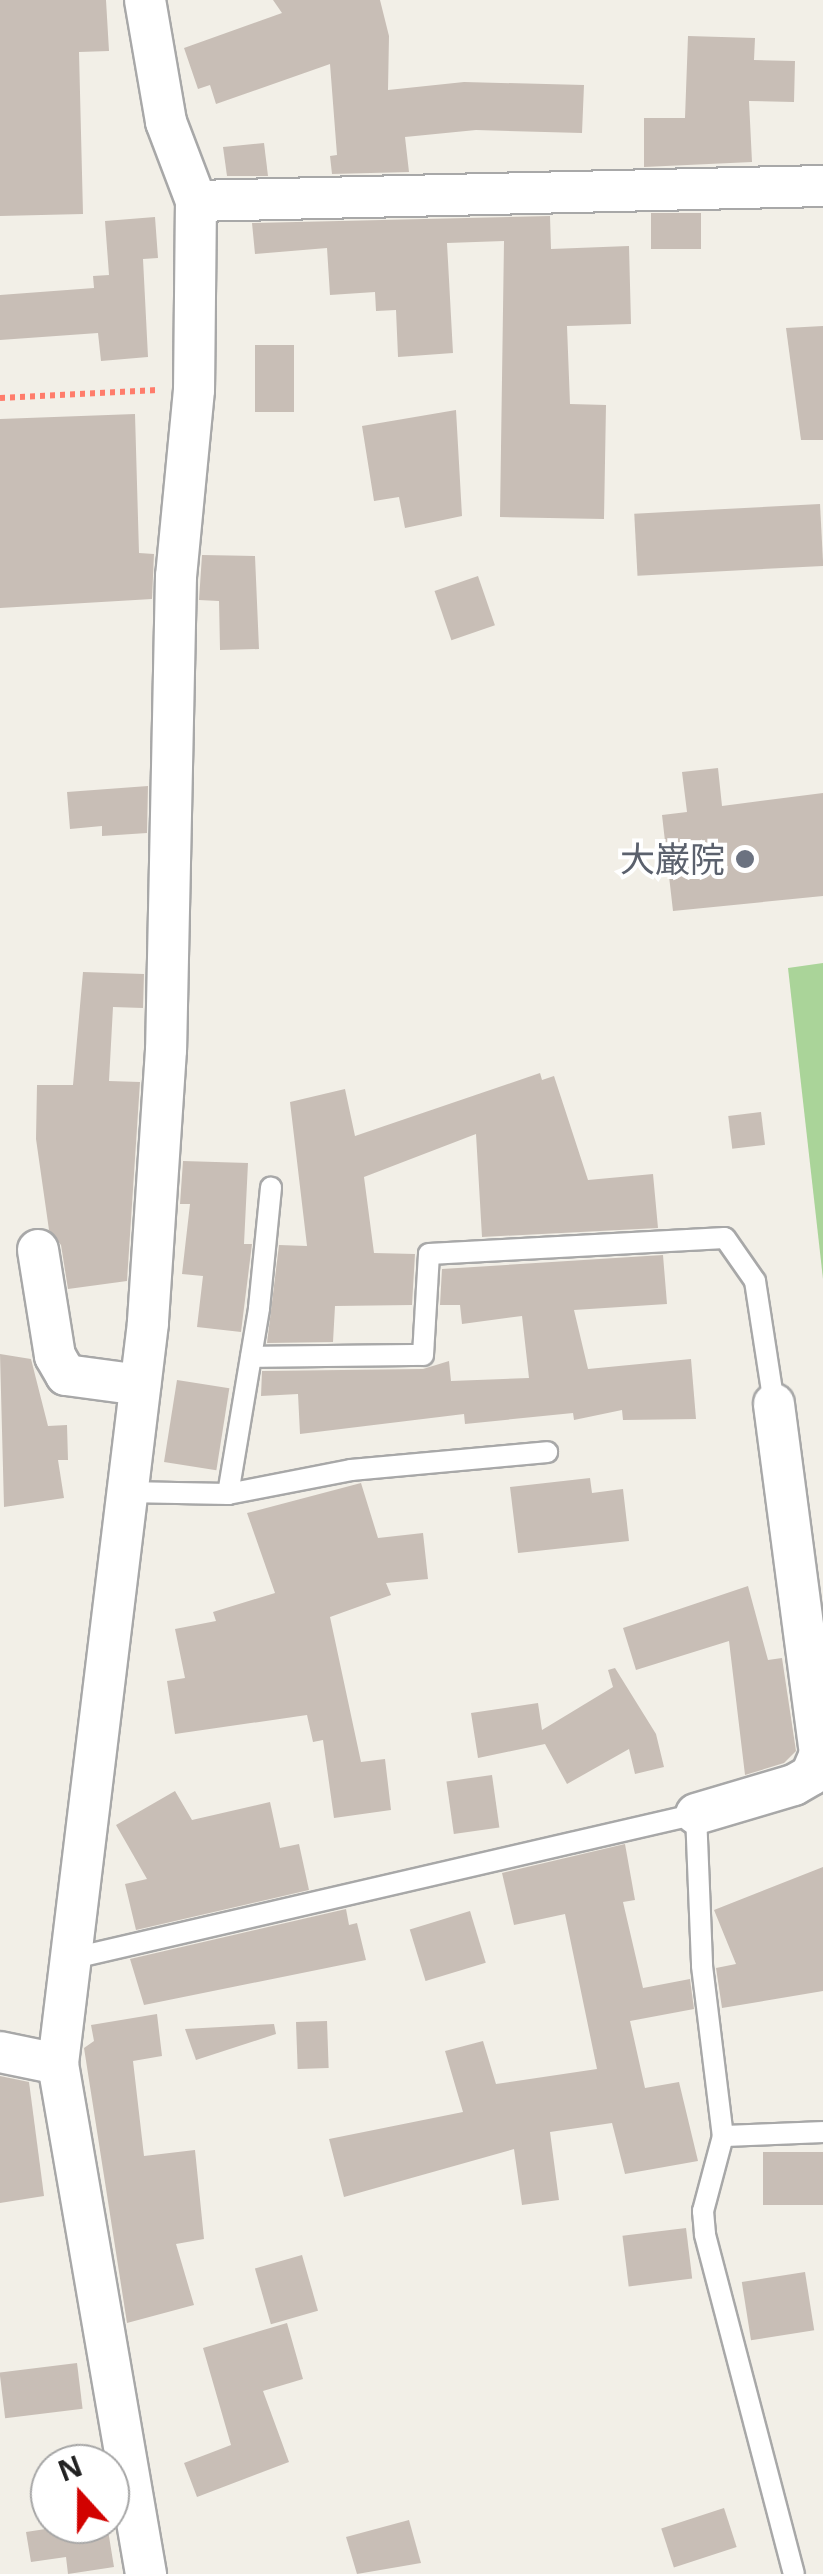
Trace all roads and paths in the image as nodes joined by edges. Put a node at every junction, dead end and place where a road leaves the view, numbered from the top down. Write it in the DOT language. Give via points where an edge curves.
graph roads {
  1 [pos="145,0"];
  2 [pos="823,186"];
  3 [pos="196,200"];
  4 [pos="194,390"];
  5 [pos="0,398"];
  6 [pos="271,1188"];
  7 [pos="38,1250"];
  8 [pos="251,1357"];
  9 [pos="140,1385"];
  10 [pos="774,1404"];
  11 [pos="547,1452"];
  12 [pos="126,1492"];
  13 [pos="228,1494"];
  14 [pos="813,1605"];
  15 [pos="696,1814"];
  16 [pos="74,1958"];
  17 [pos="0,2052"];
  18 [pos="58,2064"];
  19 [pos="823,2132"];
  20 [pos="722,2136"];
  21 [pos="146,2574"];
  22 [pos="794,2574"];
  1 -- 3 [label="street" via="166,122"];
  2 -- 3 [label="street"];
  3 -- 4 [label="street"];
  4 -- 5 [label="path"];
  4 -- 9 [label="street" via="176,576 166,1050"];
  6 -- 8 [label="lane"];
  7 -- 9 [label="street" via="55,1356 66,1375"];
  8 -- 10 [label="lane" via="423,1356 429,1254 725,1238 756,1282"];
  8 -- 13 [label="lane"];
  9 -- 12 [label="street"];
  10 -- 14 [label="street"];
  11 -- 13 [label="lane" via="352,1470"];
  12 -- 13 [label="lane"];
  12 -- 16 [label="street"];
  14 -- 15 [label="street" via="820,1754 811,1775"];
  15 -- 16 [label="lane"];
  15 -- 20 [label="lane" via="702,1966"];
  16 -- 18 [label="street"];
  17 -- 18 [label="street"];
  18 -- 21 [label="street"];
  19 -- 20 [label="lane"];
  20 -- 22 [label="lane" via="703,2211 705,2235"];
}
